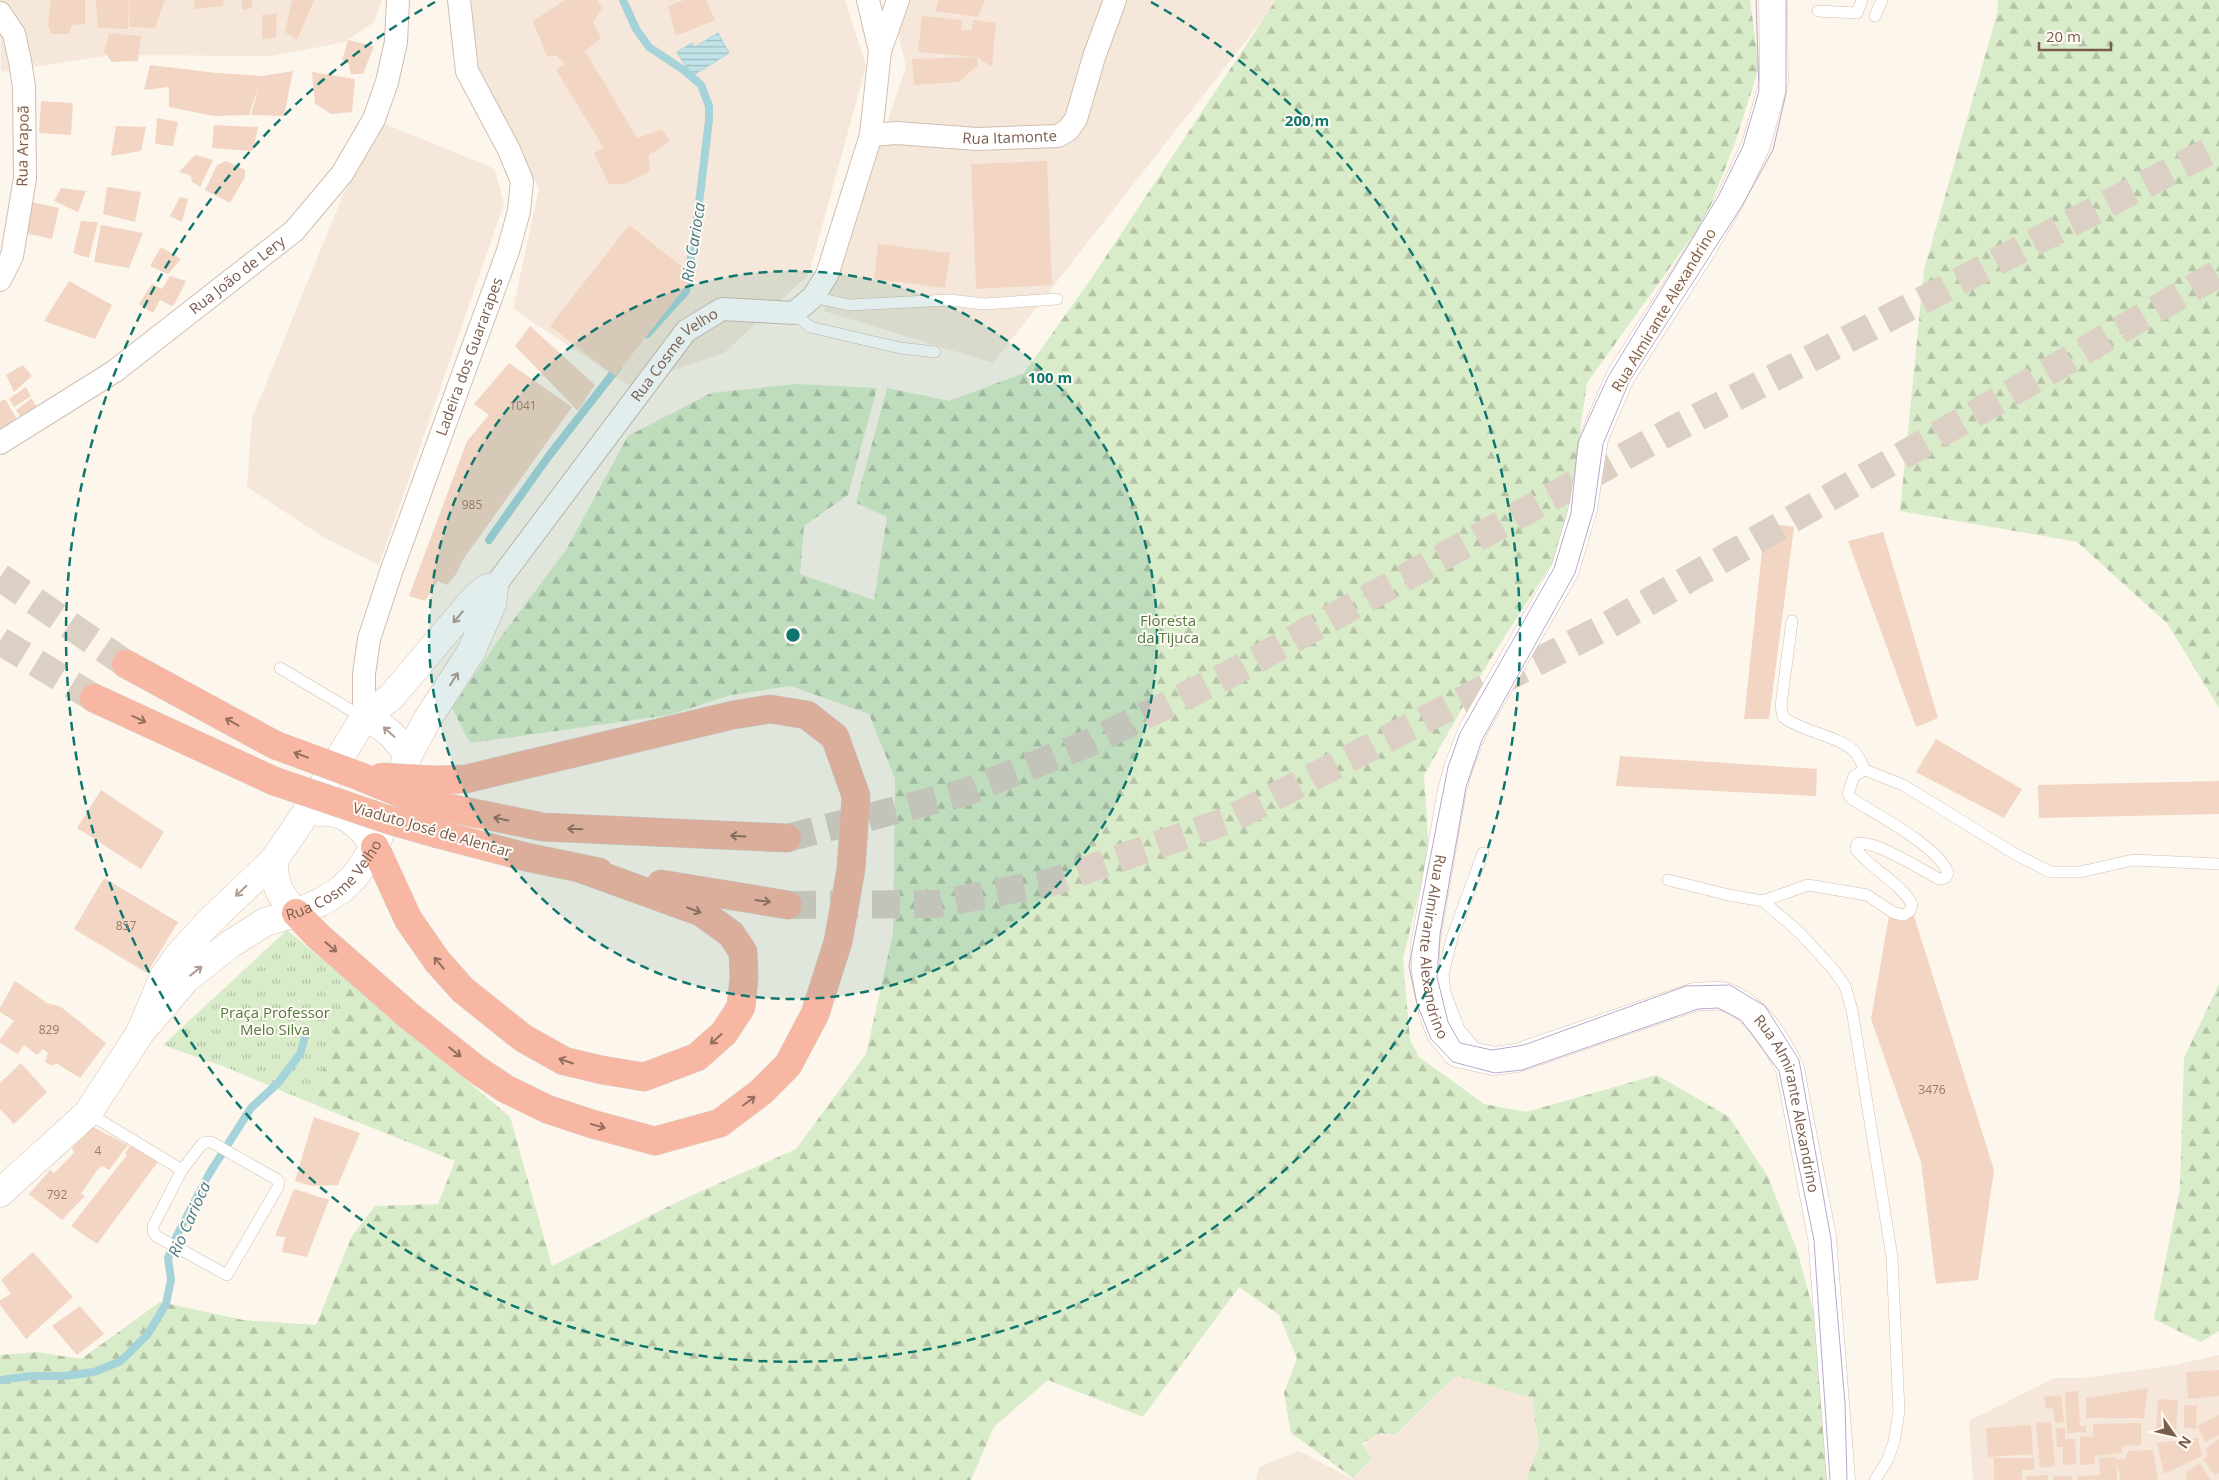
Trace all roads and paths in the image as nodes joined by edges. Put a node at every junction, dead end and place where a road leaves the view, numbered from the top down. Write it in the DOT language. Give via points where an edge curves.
graph roads {
  1 [pos="398,0"];
  2 [pos="459,0"];
  3 [pos="868,0"];
  4 [pos="898,0"];
  5 [pos="1115,0"];
  6 [pos="1773,0"];
  7 [pos="1783,0"];
  8 [pos="1862,0"];
  9 [pos="1882,0"];
  10 [pos="1818,11"];
  11 [pos="0,13"];
  12 [pos="1875,16"];
  13 [pos="1773,37"];
  14 [pos="880,51"];
  15 [pos="871,135"];
  16 [pos="0,280"];
  17 [pos="813,297"];
  18 [pos="1057,299"];
  19 [pos="794,313"];
  20 [pos="935,352"];
  21 [pos="0,443"];
  22 [pos="494,586"];
  23 [pos="1792,621"];
  24 [pos="126,664"];
  25 [pos="280,668"];
  26 [pos="391,697"];
  27 [pos="94,698"];
  28 [pos="364,718"];
  29 [pos="427,720"];
  30 [pos="408,755"];
  31 [pos="1865,770"];
  32 [pos="359,776"];
  33 [pos="306,813"];
  34 [pos="786,838"];
  35 [pos="374,847"];
  36 [pos="1483,853"];
  37 [pos="274,860"];
  38 [pos="2219,864"];
  39 [pos="582,869"];
  40 [pos="1668,880"];
  41 [pos="1763,901"];
  42 [pos="788,905"];
  43 [pos="296,913"];
  44 [pos="140,1033"];
  45 [pos="1483,1058"];
  46 [pos="88,1113"];
  47 [pos="182,1170"];
  48 [pos="0,1193"];
  49 [pos="1841,1480"];
  50 [pos="1875,1480"];
  1 -- 21 [label="street, Rua João de Lery" via="396,42 374,119 342,174 294,231 115,371"];
  2 -- 28 [label="street, Ladeira dos Guararapes" via="467,71 522,181 519,211 508,251 369,639 364,674"];
  3 -- 14 [label="street"];
  4 -- 14 [label="street"];
  5 -- 15 [label="street, Rua Itamonte" via="1076,119 1068,130 1058,136 978,140 897,133"];
  6 -- 13 [label="street, Rua Almirante Alexandrino"];
  7 -- 13 [label="street"];
  8 -- 10 [label="lane" via="1857,13"];
  9 -- 12 [label="lane"];
  11 -- 16 [label="street, Rua Arapoã" via="14,34 24,87 25,178 12,256"];
  13 -- 45 [label="street, Rua Almirante Alexandrino" via="1773,90 1751,157 1702,249 1620,377 1594,438 1583,509 1565,570 1473,730 1452,790 1425,945 1426,972 1441,1033 1457,1053"];
  14 -- 15 [label="street"];
  15 -- 17 [label="street" via="827,275"];
  17 -- 18 [label="lane" via="849,305 950,300 984,304"];
  17 -- 19 [label="street"];
  19 -- 20 [label="lane" via="810,327 900,348"];
  19 -- 22 [label="street, Rua Cosme Velho" via="722,309 686,331"];
  22 -- 26 [label="street, Rua Cosme Velho, one-way" via="473,600"];
  29 -- 22 [label="street, Rua Cosme Velho, one-way" via="471,652 492,604"];
  23 -- 31 [label="lane" via="1781,706 1783,717 1845,745 1856,753"];
  32 -- 24 [label="highway, Viaduto José de Alencar, one-way, bridge" via="275,745"];
  25 -- 28 [label="lane"];
  26 -- 28 [label="street, Rua Cosme Velho"];
  26 -- 29 [label="street" via="415,708"];
  27 -- 39 [label="highway, Viaduto José de Alencar, one-way, bridge" via="274,781 389,820"];
  30 -- 28 [label="street, one-way" via="387,729"];
  28 -- 33 [label="street, Rua Cosme Velho"];
  29 -- 30 [label="street, Rua Cosme Velho"];
  30 -- 35 [label="street, Rua Cosme Velho"];
  31 -- 38 [label="lane" via="1902,785 2050,872 2080,872 2133,860"];
  31 -- 41 [label="lane" via="1854,776 1848,794 1925,845 1945,864 1948,872 1945,878 1939,880 1887,850 1862,842 1856,849 1862,857 1905,892 1912,904 1904,915 1894,913 1866,895 1808,885"];
  34 -- 32 [label="highway, Viaduto José de Alencar, one-way, bridge" via="543,827 417,800"];
  43 -- 32 [label="highway, one-way, bridge" via="408,1015 506,1089 547,1109 655,1141 720,1123 761,1092 788,1065 815,1014 838,942 851,869 856,796 835,737 806,715 770,709 733,715 466,779"];
  33 -- 35 [label="street" via="325,812 353,820 365,831"];
  33 -- 37 [label="street, Rua Cosme Velho"];
  39 -- 35 [label="highway, one-way" via="701,912 731,934 743,952 741,1007 724,1032 696,1057 644,1077 564,1061 523,1038 464,990 437,961 408,919"];
  35 -- 43 [label="street, Rua Cosme Velho" via="366,863 342,889"];
  36 -- 45 [label="lane" via="1452,938 1443,974 1444,993 1459,1029"];
  37 -- 43 [label="street" via="277,888"];
  37 -- 44 [label="street, Rua Cosme Velho, one-way" via="178,956 164,976"];
  39 -- 42 [label="highway, Viaduto José de Alencar, one-way"];
  40 -- 41 [label="lane"];
  41 -- 50 [label="lane" via="1800,932 1846,986 1852,1010 1892,1267 1899,1411 1894,1442"];
  44 -- 43 [label="street, Rua Cosme Velho, one-way" via="186,979 230,945 265,922"];
  44 -- 46 [label="street, Rua Cosme Velho"];
  45 -- 49 [label="street, Rua Almirante Alexandrino" via="1494,1061 1517,1058 1694,997 1724,996 1757,1017 1790,1069 1822,1237"];
  46 -- 47 [label="lane"];
  46 -- 48 [label="street, Rua Cosme Velho"];
  47 -- 47 [label="lane" via="153,1226 153,1232 228,1274 279,1182 211,1142 202,1144"];
}
